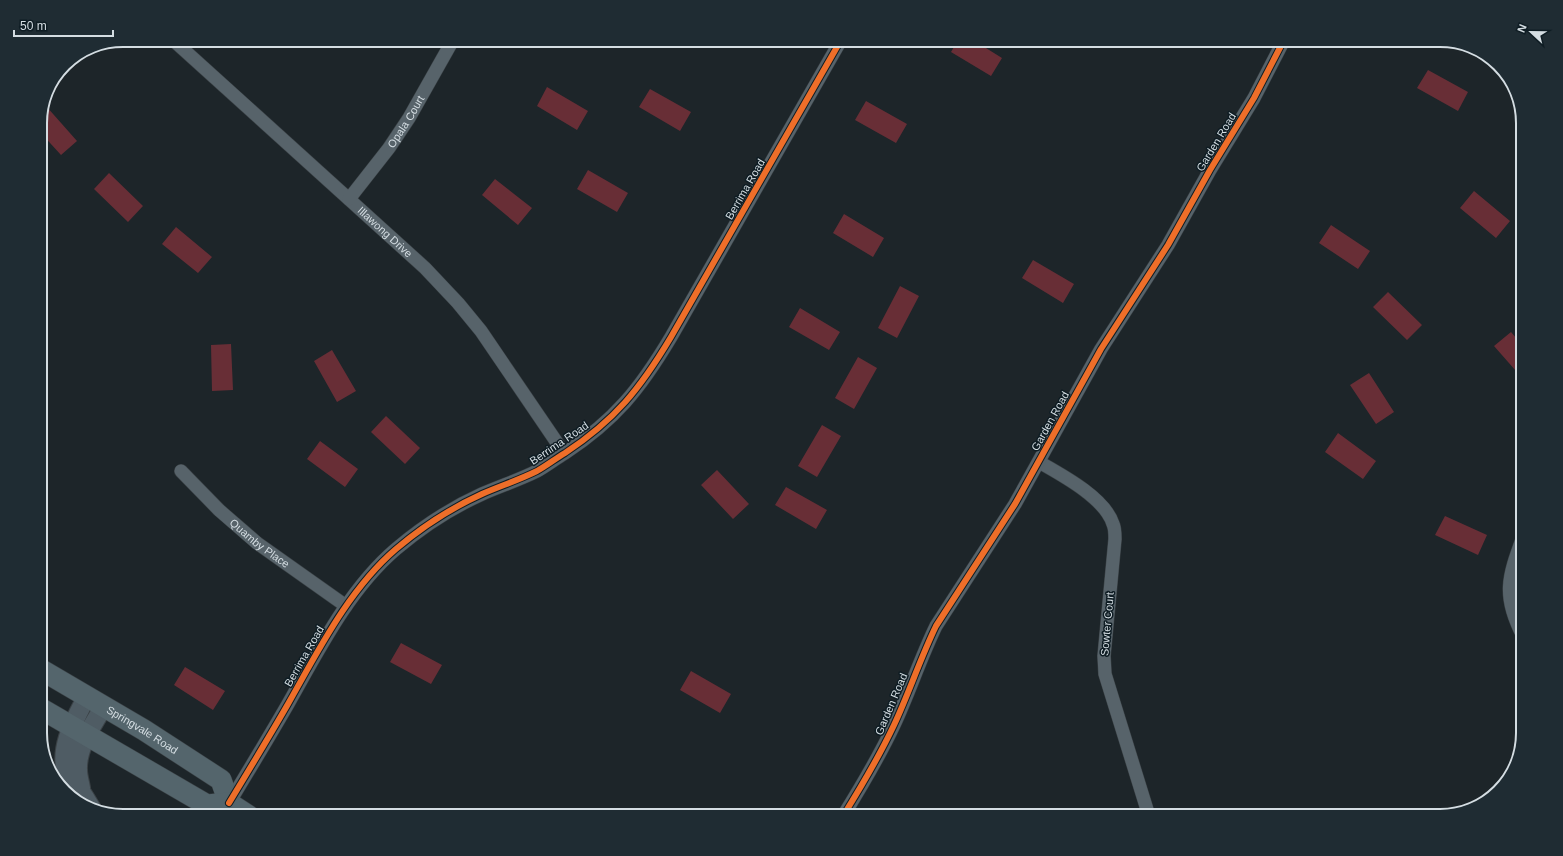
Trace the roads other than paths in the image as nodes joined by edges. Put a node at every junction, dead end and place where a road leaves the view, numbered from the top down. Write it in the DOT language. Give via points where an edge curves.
graph roads {
  1 [pos="181,47"];
  2 [pos="449,47"];
  3 [pos="837,47"];
  4 [pos="1280,47"];
  5 [pos="350,198"];
  6 [pos="564,453"];
  7 [pos="1039,462"];
  8 [pos="181,471"];
  9 [pos="1516,557"];
  10 [pos="346,606"];
  11 [pos="1516,621"];
  12 [pos="47,673"];
  13 [pos="95,701"];
  14 [pos="47,712"];
  15 [pos="79,731"];
  16 [pos="67,775"];
  17 [pos="86,799"];
  18 [pos="230,803"];
  19 [pos="239,809"];
  20 [pos="847,809"];
  21 [pos="1147,809"];
  1 -- 5 [label="street, Illawong Drive"];
  2 -- 5 [label="street, Opala Court" via="409,118"];
  3 -- 6 [label="street, Berrima Road" via="653,368 613,416"];
  4 -- 7 [label="street, Garden Road" via="1254,98 1168,245 1101,349"];
  5 -- 6 [label="street, Illawong Drive" via="425,268 458,303 481,332"];
  6 -- 10 [label="street, Berrima Road" via="538,470 452,509 425,527 395,550 364,582"];
  7 -- 20 [label="street, Garden Road" via="1015,504 936,626 894,725"];
  7 -- 21 [label="street, Sowter Court" via="1066,478 1102,505 1114,524 1115,539 1104,656 1105,674"];
  8 -- 10 [label="street, Quamby Place" via="219,510 257,543"];
  9 -- 11 [label="street" via="1509,582 1509,597"];
  10 -- 18 [label="street, Berrima Road"];
  12 -- 13 [label="main road, Springvale Road"];
  13 -- 15 [label="main road"];
  13 -- 18 [label="main road, Springvale Road" via="221,780"];
  14 -- 15 [label="main road"];
  15 -- 16 [label="main road" via="78,762"];
  15 -- 18 [label="main road" via="207,805"];
  16 -- 17 [label="main road"];
  18 -- 19 [label="main road"];
}
